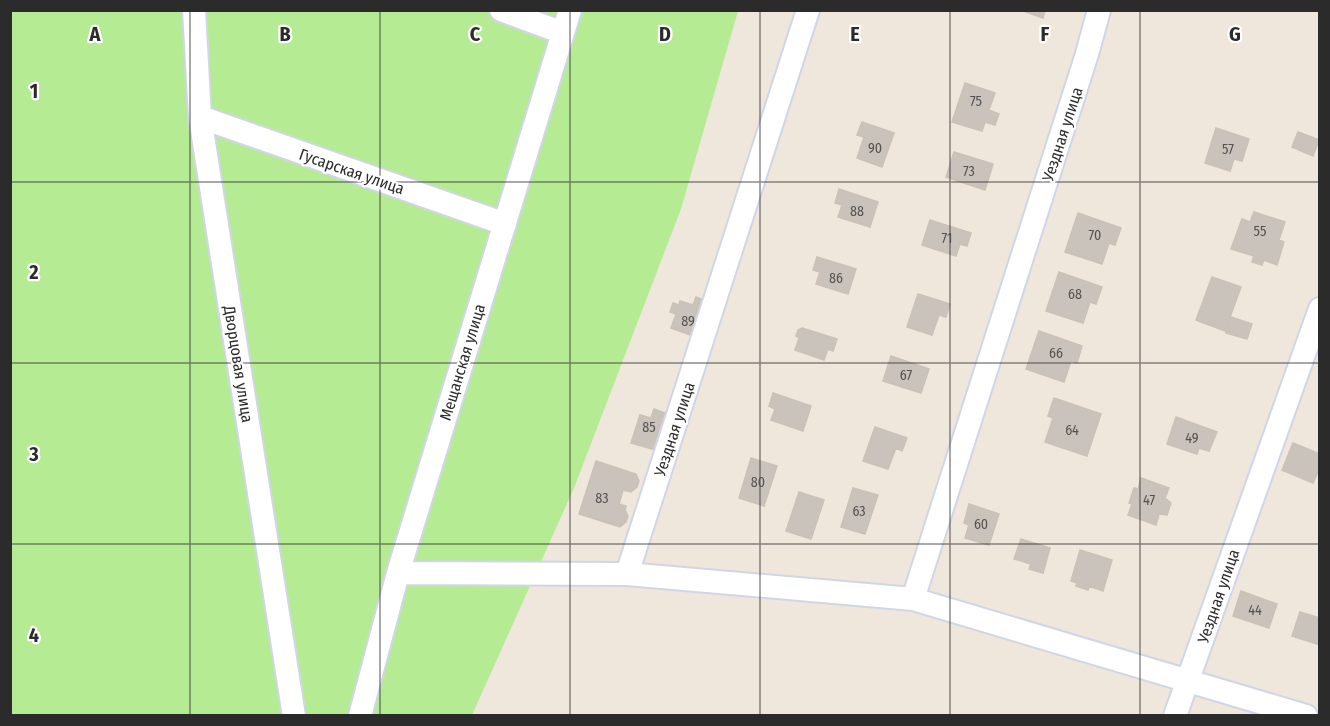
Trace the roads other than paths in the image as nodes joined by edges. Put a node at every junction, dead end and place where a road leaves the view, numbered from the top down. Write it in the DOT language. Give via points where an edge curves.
graph roads {
  1 [pos="194,10"];
  2 [pos="501,10"];
  3 [pos="570,10"];
  4 [pos="808,10"];
  5 [pos="1099,10"];
  6 [pos="563,33"];
  7 [pos="200,117"];
  8 [pos="505,224"];
  9 [pos="1320,309"];
  10 [pos="398,573"];
  11 [pos="627,574"];
  12 [pos="913,599"];
  13 [pos="1188,681"];
  14 [pos="294,716"];
  15 [pos="360,716"];
  16 [pos="1175,716"];
  17 [pos="1306,716"];
  1 -- 7 [label="street, Дворцовая улица"];
  2 -- 6 [label="street"];
  3 -- 6 [label="street, Мещанская улица"];
  4 -- 11 [label="street, Уездная улица"];
  5 -- 12 [label="street, Уездная улица"];
  6 -- 8 [label="street, Мещанская улица"];
  7 -- 8 [label="street, Гусарская улица"];
  7 -- 14 [label="street, Дворцовая улица"];
  8 -- 10 [label="street, Мещанская улица"];
  9 -- 13 [label="street, Уездная улица"];
  10 -- 11 [label="street"];
  10 -- 15 [label="street, Мещанская улица"];
  11 -- 12 [label="street"];
  12 -- 13 [label="street"];
  13 -- 16 [label="street, Уездная улица"];
  13 -- 17 [label="street"];
}
